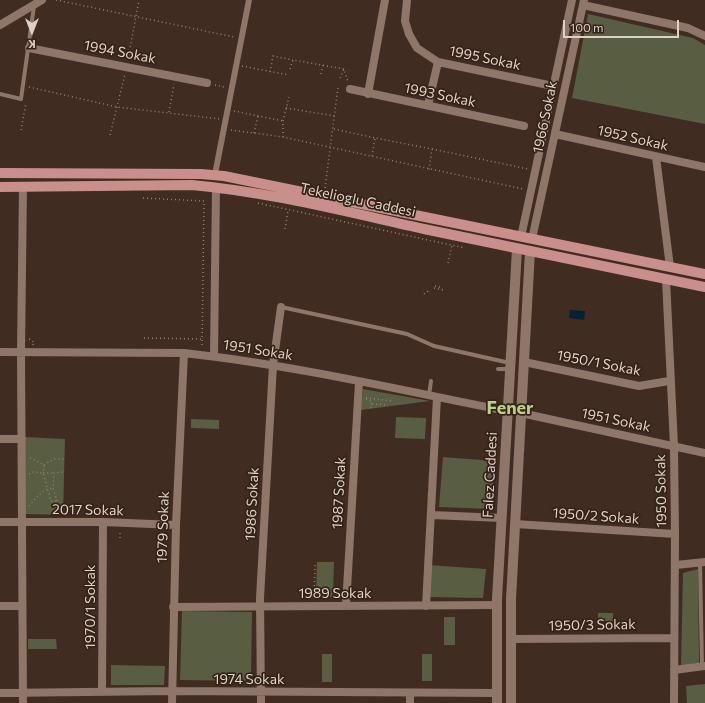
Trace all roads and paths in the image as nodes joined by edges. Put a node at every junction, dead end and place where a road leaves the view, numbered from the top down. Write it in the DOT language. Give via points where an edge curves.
graph roads {
  1 [pos="42,0"];
  2 [pos="56,0"];
  3 [pos="139,0"];
  4 [pos="249,0"];
  5 [pos="385,0"];
  6 [pos="407,0"];
  7 [pos="572,0"];
  8 [pos="583,2"];
  9 [pos="34,6"];
  10 [pos="136,16"];
  11 [pos="0,25"];
  12 [pos="705,36"];
  13 [pos="242,39"];
  14 [pos="29,48"];
  15 [pos="293,60"];
  16 [pos="438,62"];
  17 [pos="236,65"];
  18 [pos="323,65"];
  19 [pos="127,67"];
  20 [pos="290,69"];
  21 [pos="344,70"];
  22 [pos="270,72"];
  23 [pos="321,74"];
  24 [pos="289,75"];
  25 [pos="175,76"];
  26 [pos="340,78"];
  27 [pos="207,83"];
  28 [pos="23,86"];
  29 [pos="554,86"];
  30 [pos="28,87"];
  31 [pos="338,87"];
  32 [pos="232,88"];
  33 [pos="350,89"];
  34 [pos="0,94"];
  35 [pos="27,94"];
  36 [pos="368,94"];
  37 [pos="289,97"];
  38 [pos="26,101"];
  39 [pos="428,105"];
  40 [pos="117,107"];
  41 [pos="286,108"];
  42 [pos="228,110"];
  43 [pos="169,112"];
  44 [pos="258,116"];
  45 [pos="335,116"];
  46 [pos="226,119"];
  47 [pos="283,121"];
  48 [pos="524,126"];
  49 [pos="223,129"];
  50 [pos="333,129"];
  51 [pos="21,130"];
  52 [pos="254,133"];
  53 [pos="555,134"];
  54 [pos="110,135"];
  55 [pos="283,137"];
  56 [pos="375,138"];
  57 [pos="331,147"];
  58 [pos="432,149"];
  59 [pos="372,156"];
  60 [pos="656,157"];
  61 [pos="705,167"];
  62 [pos="216,169"];
  63 [pos="532,169"];
  64 [pos="428,170"];
  65 [pos="0,173"];
  66 [pos="23,186"];
  67 [pos="0,187"];
  68 [pos="216,187"];
  69 [pos="325,190"];
  70 [pos="528,190"];
  71 [pos="143,198"];
  72 [pos="285,229"];
  73 [pos="521,237"];
  74 [pos="532,239"];
  75 [pos="517,249"];
  76 [pos="530,252"];
  77 [pos="448,263"];
  78 [pos="670,267"];
  79 [pos="705,274"];
  80 [pos="666,279"];
  81 [pos="435,287"];
  82 [pos="705,287"];
  83 [pos="443,289"];
  84 [pos="430,290"];
  85 [pos="424,294"];
  86 [pos="281,307"];
  87 [pos="144,338"];
  88 [pos="202,339"];
  89 [pos="0,352"];
  90 [pos="21,352"];
  91 [pos="202,352"];
  92 [pos="184,353"];
  93 [pos="214,356"];
  94 [pos="524,362"];
  95 [pos="273,365"];
  96 [pos="510,366"];
  97 [pos="498,369"];
  98 [pos="431,381"];
  99 [pos="669,381"];
  100 [pos="359,382"];
  101 [pos="428,396"];
  102 [pos="362,398"];
  103 [pos="366,398"];
  104 [pos="437,398"];
  105 [pos="376,399"];
  106 [pos="393,401"];
  107 [pos="372,404"];
  108 [pos="376,404"];
  109 [pos="387,405"];
  110 [pos="371,408"];
  111 [pos="507,411"];
  112 [pos="521,414"];
  113 [pos="0,439"];
  114 [pos="22,439"];
  115 [pos="674,446"];
  116 [pos="705,453"];
  117 [pos="26,456"];
  118 [pos="64,459"];
  119 [pos="44,465"];
  120 [pos="63,472"];
  121 [pos="43,473"];
  122 [pos="54,473"];
  123 [pos="28,475"];
  124 [pos="53,488"];
  125 [pos="47,489"];
  126 [pos="57,501"];
  127 [pos="63,504"];
  128 [pos="60,507"];
  129 [pos="28,508"];
  130 [pos="60,515"];
  131 [pos="432,515"];
  132 [pos="501,518"];
  133 [pos="0,522"];
  134 [pos="22,522"];
  135 [pos="104,522"];
  136 [pos="515,524"];
  137 [pos="176,525"];
  138 [pos="675,534"];
  139 [pos="703,562"];
  140 [pos="315,565"];
  141 [pos="676,565"];
  142 [pos="314,598"];
  143 [pos="496,605"];
  144 [pos="0,606"];
  145 [pos="22,606"];
  146 [pos="346,606"];
  147 [pos="426,606"];
  148 [pos="173,607"];
  149 [pos="260,607"];
  150 [pos="674,638"];
  151 [pos="511,639"];
  152 [pos="703,667"];
  153 [pos="674,670"];
  154 [pos="102,691"];
  155 [pos="172,691"];
  156 [pos="261,691"];
  157 [pos="0,693"];
  158 [pos="23,693"];
  159 [pos="410,693"];
  160 [pos="497,698"];
  161 [pos="511,698"];
  162 [pos="23,703"];
  163 [pos="172,703"];
  164 [pos="261,703"];
  165 [pos="410,703"];
  166 [pos="674,703"];
  1 -- 9 [label="street"];
  2 -- 10 [label="path"];
  3 -- 10 [label="path"];
  4 -- 13 [label="street"];
  5 -- 36 [label="street"];
  6 -- 16 [label="street, 1995 Sokak" via="405,21 409,34 417,48"];
  7 -- 29 [label="street, 1966 Sokak"];
  8 -- 12 [label="street" via="688,28"];
  8 -- 53 [label="street, 1966 Sokak"];
  9 -- 11 [label="street"];
  9 -- 14 [label="lane"];
  10 -- 13 [label="path"];
  10 -- 19 [label="path"];
  13 -- 17 [label="street"];
  14 -- 19 [label="street, 1994 Sokak"];
  14 -- 28 [label="lane"];
  15 -- 18 [label="path"];
  15 -- 20 [label="path"];
  15 -- 22 [label="path" via="273,56"];
  16 -- 29 [label="street, 1995 Sokak"];
  16 -- 39 [label="street"];
  17 -- 22 [label="path"];
  17 -- 32 [label="street"];
  18 -- 21 [label="path"];
  18 -- 23 [label="path"];
  19 -- 25 [label="street, 1994 Sokak"];
  19 -- 40 [label="path"];
  21 -- 26 [label="path"];
  21 -- 33 [label="path"];
  22 -- 24 [label="path"];
  25 -- 27 [label="street, 1994 Sokak"];
  25 -- 43 [label="path"];
  27 -- 32 [label="path"];
  28 -- 30 [label="path"];
  28 -- 34 [label="lane" via="21,99"];
  29 -- 73 [label="street, 1966 Sokak"];
  30 -- 35 [label="path"];
  30 -- 40 [label="path"];
  31 -- 45 [label="path"];
  32 -- 42 [label="street"];
  33 -- 36 [label="street, 1993 Sokak"];
  36 -- 39 [label="street, 1993 Sokak"];
  37 -- 41 [label="path"];
  38 -- 51 [label="path"];
  39 -- 48 [label="street, 1993 Sokak"];
  40 -- 43 [label="path"];
  40 -- 54 [label="path"];
  41 -- 45 [label="path"];
  41 -- 47 [label="path"];
  42 -- 44 [label="path"];
  42 -- 46 [label="street"];
  43 -- 46 [label="path"];
  44 -- 47 [label="path"];
  44 -- 52 [label="path"];
  45 -- 50 [label="path"];
  46 -- 49 [label="street"];
  47 -- 55 [label="path"];
  49 -- 52 [label="path"];
  49 -- 62 [label="street"];
  50 -- 56 [label="path"];
  50 -- 57 [label="path"];
  52 -- 55 [label="path"];
  53 -- 60 [label="street, 1952 Sokak"];
  53 -- 74 [label="street, 1966 Sokak"];
  55 -- 57 [label="path"];
  56 -- 58 [label="path"];
  56 -- 59 [label="path"];
  57 -- 59 [label="path"];
  57 -- 69 [label="path"];
  58 -- 63 [label="path"];
  58 -- 64 [label="path"];
  59 -- 64 [label="path"];
  60 -- 61 [label="street, 1952 Sokak"];
  60 -- 78 [label="street"];
  64 -- 70 [label="path"];
  65 -- 73 [label="main road, Tekelioglu Caddesi" via="209,174"];
  66 -- 67 [label="main road, Tekelioglu Caddesi"];
  66 -- 68 [label="main road, Tekelioglu Caddesi"];
  66 -- 90 [label="street"];
  68 -- 75 [label="main road, Tekelioglu Caddesi" via="294,200"];
  68 -- 93 [label="street"];
  71 -- 88 [label="path" via="204,201"];
  72 -- 77 [label="path" via="288,211 451,245"];
  73 -- 74 [label="main road, Tekelioglu Caddesi"];
  74 -- 78 [label="main road, Tekelioglu Caddesi"];
  75 -- 76 [label="main road, Tekelioglu Caddesi"];
  75 -- 96 [label="street, Falez Caddesi"];
  76 -- 80 [label="main road, Tekelioglu Caddesi"];
  76 -- 94 [label="street, Falez Caddesi"];
  78 -- 79 [label="main road, Tekelioglu Caddesi"];
  80 -- 82 [label="main road, Tekelioglu Caddesi"];
  80 -- 99 [label="street, 1950 Sokak"];
  81 -- 83 [label="path"];
  84 -- 85 [label="path"];
  86 -- 95 [label="street, 1986 Sokak"];
  86 -- 96 [label="lane" via="407,334 434,346"];
  87 -- 88 [label="path"];
  88 -- 91 [label="path"];
  89 -- 90 [label="street, 1951 Sokak"];
  90 -- 92 [label="street, 1951 Sokak"];
  90 -- 114 [label="street"];
  92 -- 93 [label="street, 1951 Sokak"];
  92 -- 137 [label="street, 1979 Sokak"];
  93 -- 95 [label="street, 1951 Sokak"];
  94 -- 99 [label="street, 1950/1 Sokak" via="639,386"];
  94 -- 112 [label="street, Falez Caddesi"];
  95 -- 100 [label="street, 1951 Sokak"];
  95 -- 149 [label="street, 1986 Sokak"];
  96 -- 97 [label="lane"];
  96 -- 111 [label="street, Falez Caddesi"];
  98 -- 101 [label="lane"];
  99 -- 115 [label="street, 1950 Sokak"];
  100 -- 101 [label="street, 1951 Sokak"];
  100 -- 146 [label="street, 1987 Sokak"];
  101 -- 104 [label="street, 1951 Sokak"];
  102 -- 103 [label="path"];
  103 -- 105 [label="path"];
  103 -- 107 [label="path"];
  104 -- 111 [label="street, 1951 Sokak"];
  104 -- 131 [label="street"];
  105 -- 106 [label="path"];
  105 -- 108 [label="path"];
  107 -- 108 [label="path"];
  107 -- 110 [label="path"];
  108 -- 109 [label="path"];
  111 -- 112 [label="street"];
  111 -- 132 [label="street, Falez Caddesi"];
  112 -- 115 [label="street, 1951 Sokak"];
  112 -- 136 [label="street, Falez Caddesi"];
  113 -- 114 [label="street"];
  114 -- 134 [label="street"];
  115 -- 116 [label="street, 1951 Sokak"];
  115 -- 138 [label="street, 1950 Sokak"];
  117 -- 119 [label="path"];
  118 -- 119 [label="path" via="54,459"];
  119 -- 121 [label="path"];
  120 -- 122 [label="path"];
  121 -- 122 [label="path"];
  121 -- 123 [label="path" via="32,472"];
  121 -- 125 [label="path"];
  122 -- 124 [label="path"];
  124 -- 125 [label="path"];
  124 -- 126 [label="path"];
  125 -- 126 [label="path" via="51,501"];
  125 -- 129 [label="path" via="36,497"];
  126 -- 128 [label="path"];
  127 -- 128 [label="path"];
  128 -- 130 [label="path"];
  131 -- 132 [label="street"];
  131 -- 147 [label="street"];
  132 -- 143 [label="street, Falez Caddesi"];
  133 -- 134 [label="street, 2017 Sokak"];
  134 -- 135 [label="street, 2017 Sokak"];
  134 -- 145 [label="street"];
  135 -- 137 [label="street, 2017 Sokak"];
  135 -- 154 [label="street, 1970/1 Sokak"];
  136 -- 138 [label="street, 1950/2 Sokak"];
  136 -- 151 [label="street, Falez Caddesi"];
  137 -- 148 [label="street, 1979 Sokak"];
  138 -- 141 [label="street, 1950 Sokak"];
  139 -- 141 [label="street"];
  139 -- 152 [label="lane"];
  140 -- 142 [label="path"];
  141 -- 150 [label="street, 1950 Sokak"];
  143 -- 147 [label="street, 1989 Sokak"];
  143 -- 160 [label="street, Falez Caddesi"];
  144 -- 145 [label="street"];
  145 -- 158 [label="street"];
  146 -- 147 [label="street, 1989 Sokak"];
  146 -- 149 [label="street, 1989 Sokak"];
  148 -- 149 [label="street, 1989 Sokak"];
  148 -- 155 [label="street, 1979 Sokak"];
  149 -- 156 [label="street, 1986 Sokak"];
  150 -- 151 [label="street, 1950/3 Sokak"];
  150 -- 153 [label="street, 1950 Sokak"];
  151 -- 161 [label="street, Falez Caddesi"];
  152 -- 153 [label="street"];
  153 -- 166 [label="street, 1950 Sokak"];
  154 -- 155 [label="street, 1974 Sokak"];
  154 -- 158 [label="street, 1974 Sokak"];
  155 -- 156 [label="street, 1974 Sokak"];
  155 -- 163 [label="street, 1979 Sokak"];
  156 -- 159 [label="street, 1974 Sokak"];
  156 -- 164 [label="street, 1986 Sokak"];
  157 -- 158 [label="street, 1974 Sokak"];
  158 -- 162 [label="street"];
  159 -- 160 [label="street, 1974 Sokak"];
  159 -- 165 [label="street"];
  160 -- 161 [label="street"];
}
